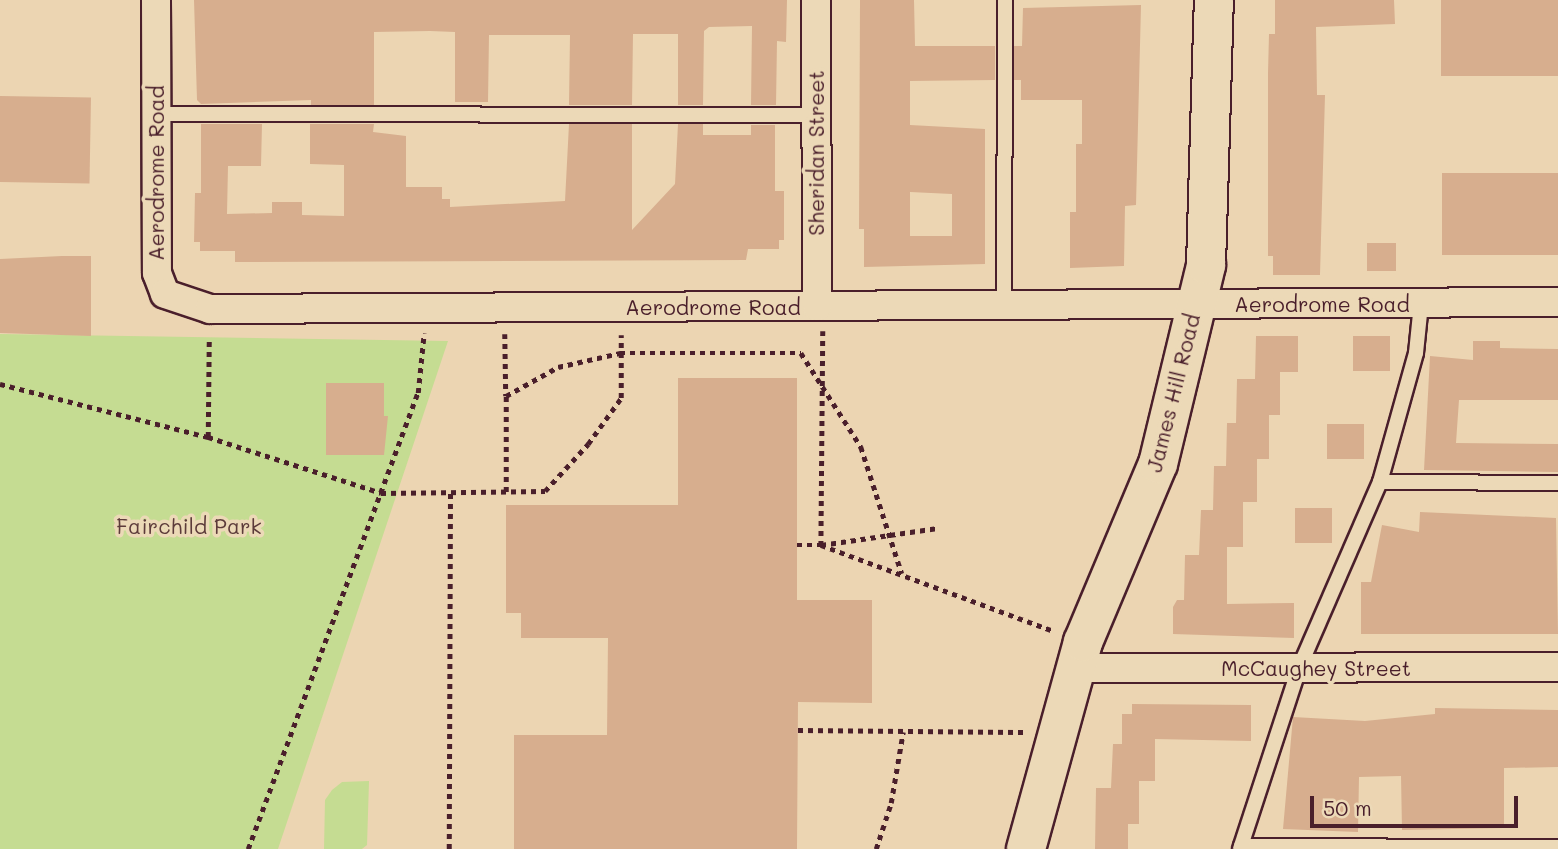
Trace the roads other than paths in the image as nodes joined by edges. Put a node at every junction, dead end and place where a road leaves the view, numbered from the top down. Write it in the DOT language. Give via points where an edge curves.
graph roads {
  1 [pos="156,0"];
  2 [pos="816,0"];
  3 [pos="1005,0"];
  4 [pos="1214,0"];
  5 [pos="156,114"];
  6 [pos="816,115"];
  7 [pos="1558,302"];
  8 [pos="1196,304"];
  9 [pos="1422,304"];
  10 [pos="1004,305"];
  11 [pos="820,306"];
  12 [pos="1380,482"];
  13 [pos="1558,483"];
  14 [pos="1079,655"];
  15 [pos="1558,667"];
  16 [pos="1299,668"];
  17 [pos="1558,847"];
  18 [pos="1240,848"];
  19 [pos="1026,849"];
  1 -- 5 [label="street, Aerodrome Road"];
  2 -- 6 [label="street, Sheridan Street"];
  3 -- 10 [label="lane"];
  4 -- 8 [label="street, James Hill Road" via="1206,265"];
  5 -- 6 [label="lane"];
  5 -- 11 [label="street, Aerodrome Road" via="157,273 165,294 210,309"];
  6 -- 11 [label="street, Sheridan Street"];
  7 -- 9 [label="street, Aerodrome Road"];
  8 -- 9 [label="street, Aerodrome Road"];
  8 -- 10 [label="street, Aerodrome Road"];
  8 -- 14 [label="street, James Hill Road" via="1158,464"];
  9 -- 12 [label="lane" via="1416,353"];
  10 -- 11 [label="street, Aerodrome Road"];
  12 -- 13 [label="lane"];
  12 -- 16 [label="lane"];
  14 -- 16 [label="street, McCaughey Street"];
  14 -- 19 [label="street, James Hill Road"];
  15 -- 16 [label="street, McCaughey Street"];
  16 -- 18 [label="lane"];
  17 -- 18 [label="lane"];
}
